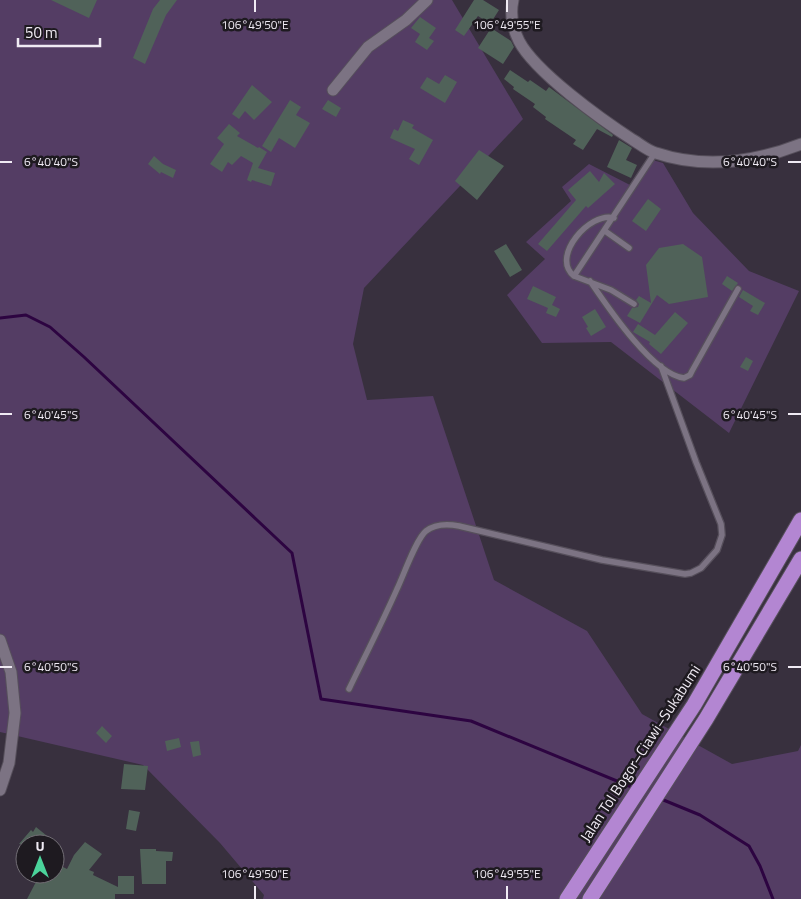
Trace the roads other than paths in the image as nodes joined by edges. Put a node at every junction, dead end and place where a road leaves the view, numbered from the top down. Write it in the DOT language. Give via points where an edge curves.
graph roads {
  1 [pos="427,0"];
  2 [pos="513,0"];
  3 [pos="333,90"];
  4 [pos="801,144"];
  5 [pos="655,153"];
  6 [pos="614,218"];
  7 [pos="605,231"];
  8 [pos="628,248"];
  9 [pos="574,276"];
  10 [pos="590,281"];
  11 [pos="738,289"];
  12 [pos="634,304"];
  13 [pos="661,366"];
  14 [pos="801,520"];
  15 [pos="801,558"];
  16 [pos="0,640"];
  17 [pos="349,689"];
  18 [pos="0,790"];
  19 [pos="567,899"];
  20 [pos="590,899"];
  1 -- 3 [label="street" via="406,20 368,47"];
  2 -- 5 [label="street" via="516,36 538,66 612,126"];
  4 -- 5 [label="street" via="733,162 691,160"];
  5 -- 6 [label="lane"];
  6 -- 7 [label="lane"];
  6 -- 9 [label="lane" via="602,217 593,221 569,247 566,265"];
  7 -- 8 [label="lane"];
  7 -- 9 [label="lane"];
  9 -- 10 [label="lane"];
  10 -- 12 [label="lane"];
  10 -- 13 [label="lane" via="630,335"];
  11 -- 13 [label="lane" via="690,375 677,377"];
  13 -- 17 [label="lane" via="721,524 720,546 706,564 691,573 676,573 602,560 448,524 434,527 419,540"];
  14 -- 19 [label="highway, Jalan Tol Bogor–Ciawi–Sukabumi" via="694,705"];
  15 -- 20 [label="highway" via="706,719"];
  16 -- 18 [label="street" via="11,672 15,712 9,763"];
}
